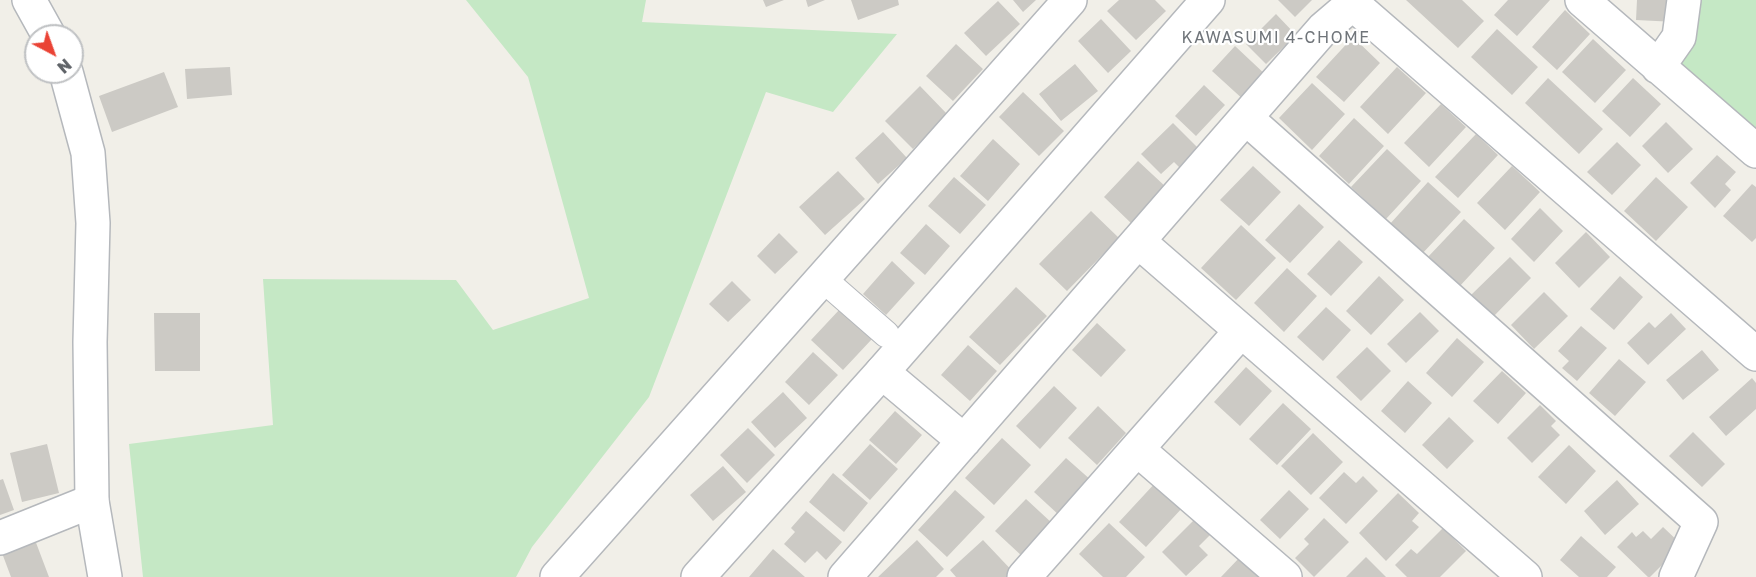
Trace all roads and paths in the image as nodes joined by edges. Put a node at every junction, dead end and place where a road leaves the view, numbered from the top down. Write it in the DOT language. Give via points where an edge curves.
graph roads {
  1 [pos="29,0"];
  2 [pos="1070,0"];
  3 [pos="1208,0"];
  4 [pos="1582,0"];
  5 [pos="1684,0"];
  6 [pos="1355,2"];
  7 [pos="42,24"];
  8 [pos="1658,67"];
  9 [pos="69,84"];
  10 [pos="1246,118"];
  11 [pos="1756,151"];
  12 [pos="1138,242"];
  13 [pos="823,279"];
  14 [pos="1240,332"];
  15 [pos="886,334"];
  16 [pos="1756,354"];
  17 [pos="882,372"];
  18 [pos="964,441"];
  19 [pos="1137,449"];
  20 [pos="93,501"];
  21 [pos="0,538"];
  22 [pos="1039,572"];
  23 [pos="105,577"];
  24 [pos="556,577"];
  25 [pos="698,577"];
  26 [pos="845,577"];
  27 [pos="1285,577"];
  28 [pos="1525,577"];
  29 [pos="1676,577"];
  1 -- 7 [label="street"];
  2 -- 13 [label="street"];
  3 -- 17 [label="street"];
  4 -- 8 [label="street"];
  5 -- 8 [label="street" via="1679,37"];
  6 -- 10 [label="street" via="1323,29"];
  6 -- 16 [label="street"];
  8 -- 11 [label="street"];
  9 -- 20 [label="street" via="88,153 93,223"];
  10 -- 12 [label="street"];
  10 -- 29 [label="street" via="1701,522"];
  12 -- 14 [label="street"];
  12 -- 18 [label="street"];
  13 -- 15 [label="street"];
  13 -- 24 [label="street"];
  14 -- 19 [label="street"];
  14 -- 28 [label="street"];
  17 -- 18 [label="street"];
  17 -- 25 [label="street"];
  18 -- 26 [label="street"];
  19 -- 22 [label="street"];
  19 -- 27 [label="street"];
  20 -- 21 [label="street"];
  20 -- 23 [label="street"];
}
